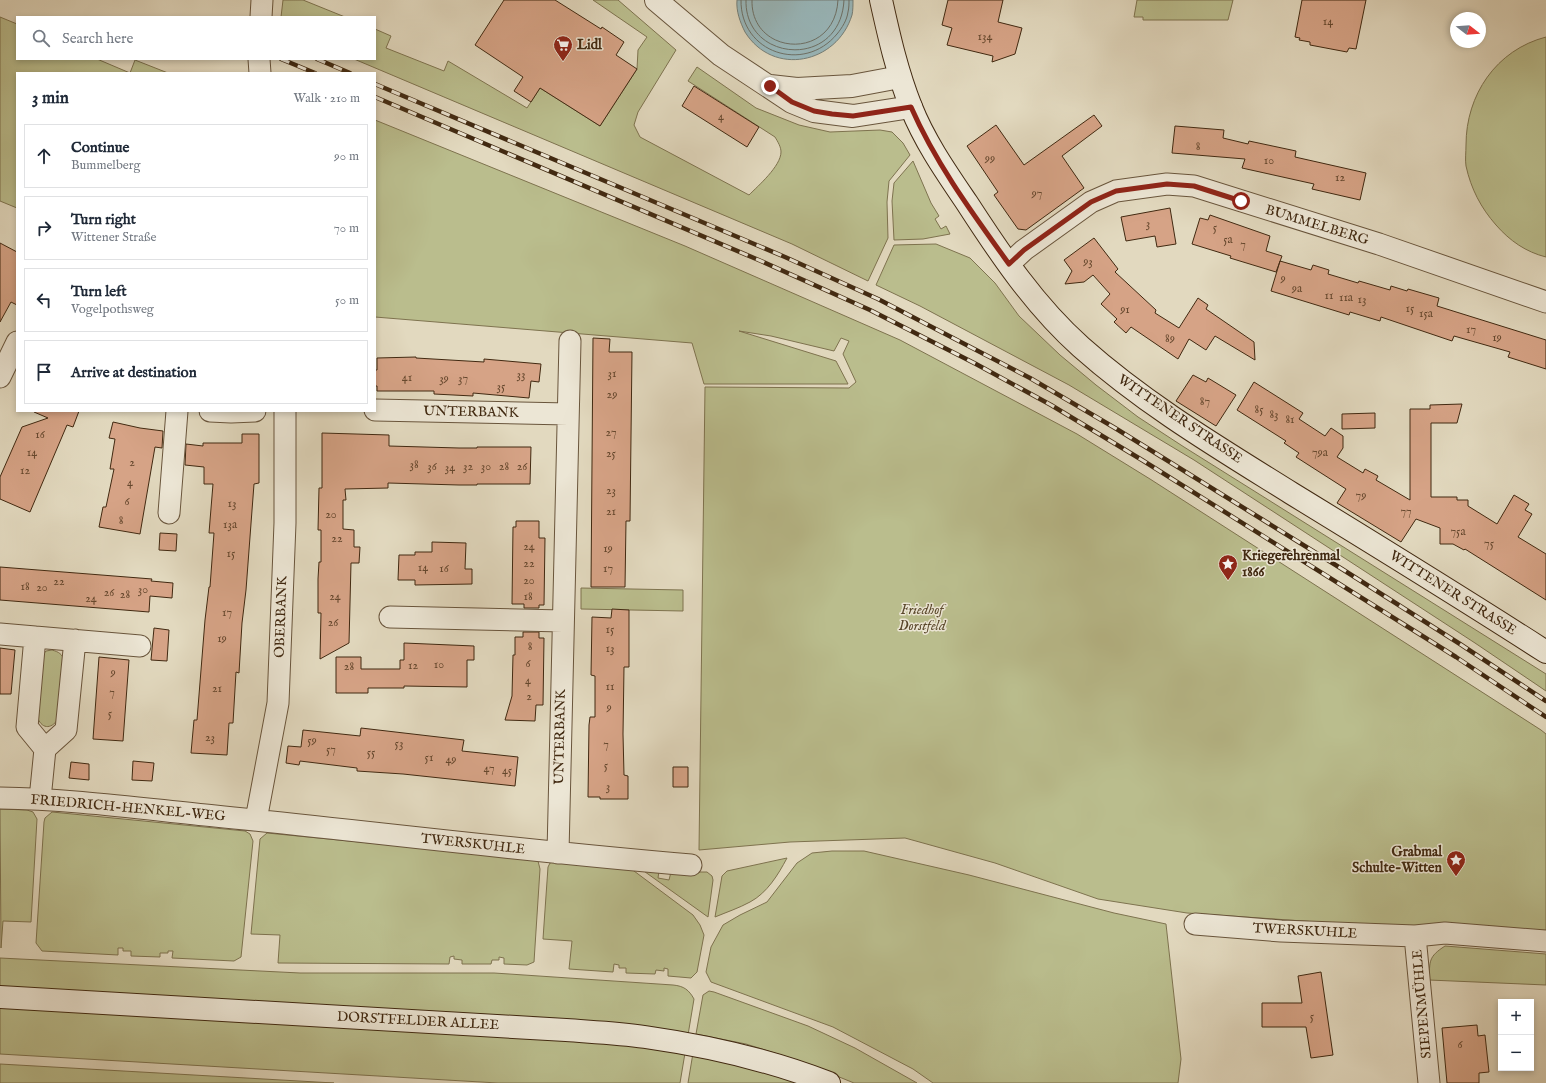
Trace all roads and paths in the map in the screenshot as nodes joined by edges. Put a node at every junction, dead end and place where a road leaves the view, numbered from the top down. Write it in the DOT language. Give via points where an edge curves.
graph roads {
  1 [pos="262,0"];
  2 [pos="656,0"];
  3 [pos="880,0"];
  4 [pos="261,16"];
  5 [pos="259,60"];
  6 [pos="260,72"];
  7 [pos="900,77"];
  8 [pos="770,86"];
  9 [pos="911,107"];
  10 [pos="1009,264"];
  11 [pos="1546,302"];
  12 [pos="570,341"];
  13 [pos="15,351"];
  14 [pos="0,378"];
  15 [pos="376,410"];
  16 [pos="177,412"];
  17 [pos="285,412"];
  18 [pos="568,414"];
  19 [pos="170,513"];
  20 [pos="390,617"];
  21 [pos="563,621"];
  22 [pos="0,634"];
  23 [pos="35,637"];
  24 [pos="75,640"];
  25 [pos="140,646"];
  26 [pos="1546,652"];
  27 [pos="45,748"];
  28 [pos="0,798"];
  29 [pos="40,798"];
  30 [pos="256,820"];
  31 [pos="558,853"];
  32 [pos="691,864"];
  33 [pos="1195,924"];
  34 [pos="1415,936"];
  35 [pos="1546,942"];
  36 [pos="0,997"];
  37 [pos="829,1083"];
  38 [pos="1429,1083"];
  1 -- 4 [label="street"];
  2 -- 8 [label="main road" via="705,43"];
  3 -- 7 [label="main road, WITTENER STRASSE"];
  5 -- 6 [label="street"];
  7 -- 8 [label="main road" via="852,86"];
  7 -- 9 [label="main road, WITTENER STRASSE"];
  8 -- 9 [label="main road" via="792,102 814,111 832,114 853,116"];
  9 -- 10 [label="main road, WITTENER STRASSE" via="931,149"];
  10 -- 11 [label="street, BUMMELBERG" via="1024,250 1091,202 1116,191 1167,184 1194,186 1379,244"];
  10 -- 26 [label="main road, WITTENER STRASSE" via="1030,292 1079,345 1159,409"];
  12 -- 18 [label="street, UNTERBANK"];
  13 -- 14 [label="street"];
  15 -- 18 [label="street, UNTERBANK"];
  16 -- 19 [label="street"];
  17 -- 30 [label="street, OBERBANK" via="285,522 278,703"];
  18 -- 21 [label="street, UNTERBANK"];
  20 -- 21 [label="street"];
  21 -- 31 [label="street, UNTERBANK"];
  22 -- 23 [label="street"];
  23 -- 24 [label="street"];
  23 -- 27 [label="street" via="27,727"];
  24 -- 25 [label="street"];
  24 -- 27 [label="street" via="66,730"];
  27 -- 29 [label="street"];
  28 -- 29 [label="street, FRIEDRICH-HENKEL-WEG"];
  29 -- 30 [label="street, FRIEDRICH-HENKEL-WEG"];
  30 -- 31 [label="street, TWERSKUHLE"];
  31 -- 32 [label="street, TWERSKUHLE"];
  33 -- 34 [label="street, TWERSKUHLE" via="1281,931"];
  34 -- 35 [label="street, SIEPENMÜHLE" via="1445,933"];
  34 -- 38 [label="street, SIEPENMÜHLE"];
  36 -- 37 [label="main road, DORSTFELDER ALLEE" via="550,1029 644,1037 766,1061"];
}
